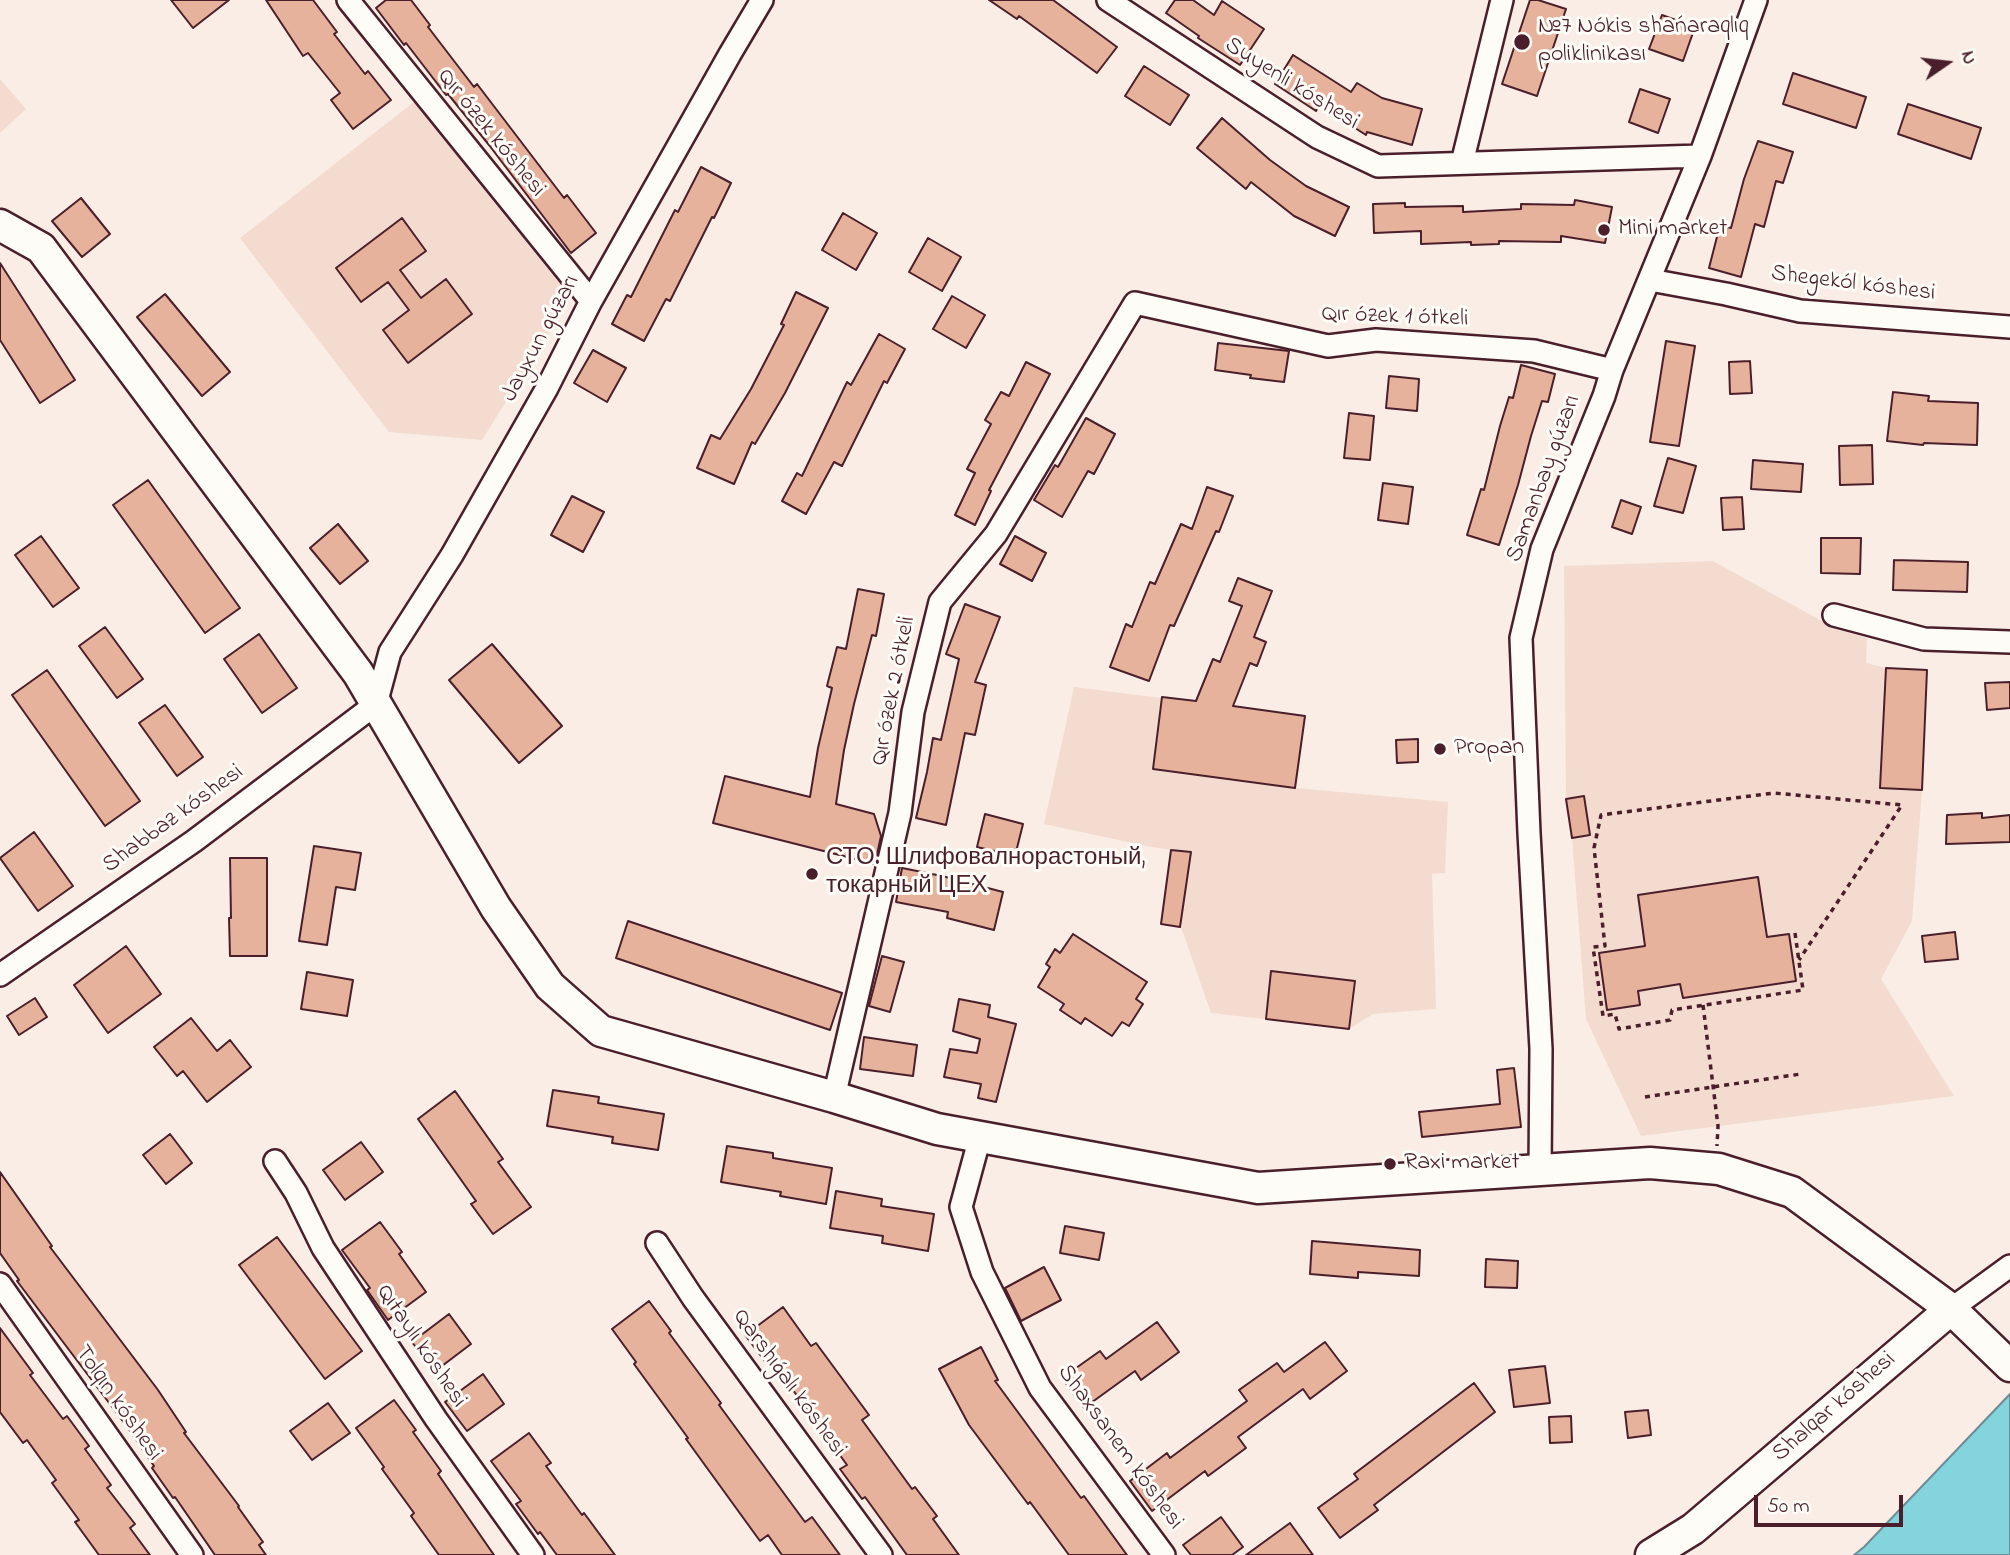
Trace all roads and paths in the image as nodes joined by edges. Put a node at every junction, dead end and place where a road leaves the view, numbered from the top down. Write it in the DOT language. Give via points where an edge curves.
graph roads {
  1 [pos="348,0"];
  2 [pos="762,0"];
  3 [pos="1108,0"];
  4 [pos="1502,0"];
  5 [pos="1756,0"];
  6 [pos="1700,156"];
  7 [pos="1462,163"];
  8 [pos="0,225"];
  9 [pos="1650,280"];
  10 [pos="591,301"];
  11 [pos="1135,303"];
  12 [pos="2010,327"];
  13 [pos="1612,370"];
  14 [pos="1834,615"];
  15 [pos="2010,642"];
  16 [pos="376,704"];
  17 [pos="1795,933"];
  18 [pos="1799,960"];
  19 [pos="0,975"];
  20 [pos="1703,1005"];
  21 [pos="1801,1074"];
  22 [pos="1713,1087"];
  23 [pos="834,1097"];
  24 [pos="1645,1097"];
  25 [pos="980,1137"];
  26 [pos="1715,1157"];
  27 [pos="275,1161"];
  28 [pos="1540,1171"];
  29 [pos="657,1242"];
  30 [pos="2010,1266"];
  31 [pos="0,1284"];
  32 [pos="1951,1309"];
  33 [pos="2010,1366"];
  34 [pos="192,1555"];
  35 [pos="533,1555"];
  36 [pos="881,1555"];
  37 [pos="1164,1555"];
  38 [pos="1651,1555"];
  1 -- 10 [label="street, Qır ózek kóshesi"];
  2 -- 10 [label="street, Jayxun gúzarı"];
  3 -- 7 [label="street, Suyenli kóshesi" via="1317,137 1378,166"];
  4 -- 7 [label="street"];
  5 -- 6 [label="street, Samanbay gúzarı"];
  6 -- 7 [label="street, Suyenli kóshesi"];
  6 -- 9 [label="street, Samanbay gúzarı"];
  8 -- 16 [label="street" via="41,248 358,673"];
  9 -- 12 [label="street, Shegekól kóshesi" via="1800,310"];
  9 -- 13 [label="street, Samanbay gúzarı"];
  10 -- 16 [label="street, Jayxun gúzarı" via="452,555 390,652"];
  11 -- 13 [label="street, Qır ózek 1 ótkeli" via="1328,346 1376,340 1534,351"];
  11 -- 23 [label="street, Qır ózek 2 ótkeli" via="996,534 940,602 913,712 900,813"];
  13 -- 28 [label="street, Samanbay gúzarı" via="1542,549 1521,638 1541,1049"];
  14 -- 15 [label="street" via="1924,639"];
  16 -- 19 [label="street, Shabbaz kóshesi" via="194,841"];
  16 -- 23 [label="street" via="496,908 550,986 601,1031"];
  17 -- 18 [label="path"];
  18 -- 20 [label="path" via="1803,990"];
  18 -- 20 [label="path" via="1902,806 1774,793 1601,815 1594,848 1605,946 1593,947 1603,1016 1615,1014 1619,1029 1670,1020 1672,1010"];
  20 -- 22 [label="path"];
  21 -- 22 [label="path"];
  22 -- 24 [label="path"];
  22 -- 26 [label="path" via="1718,1126"];
  23 -- 25 [label="street" via="937,1129"];
  25 -- 28 [label="street" via="1258,1188"];
  25 -- 37 [label="street, Shaxsanem kóshesi" via="961,1207 982,1272 1040,1388"];
  27 -- 35 [label="street, Qıtaylı kóshesi" via="323,1248"];
  28 -- 32 [label="street" via="1675,1165 1719,1169 1792,1192"];
  29 -- 36 [label="street, Qarshıǵalı kóshesi" via="692,1298"];
  30 -- 32 [label="street"];
  31 -- 34 [label="street, Tolqın kóshesi"];
  32 -- 33 [label="street"];
  32 -- 38 [label="street, Shalqar kóshesi" via="1693,1529"];
}
